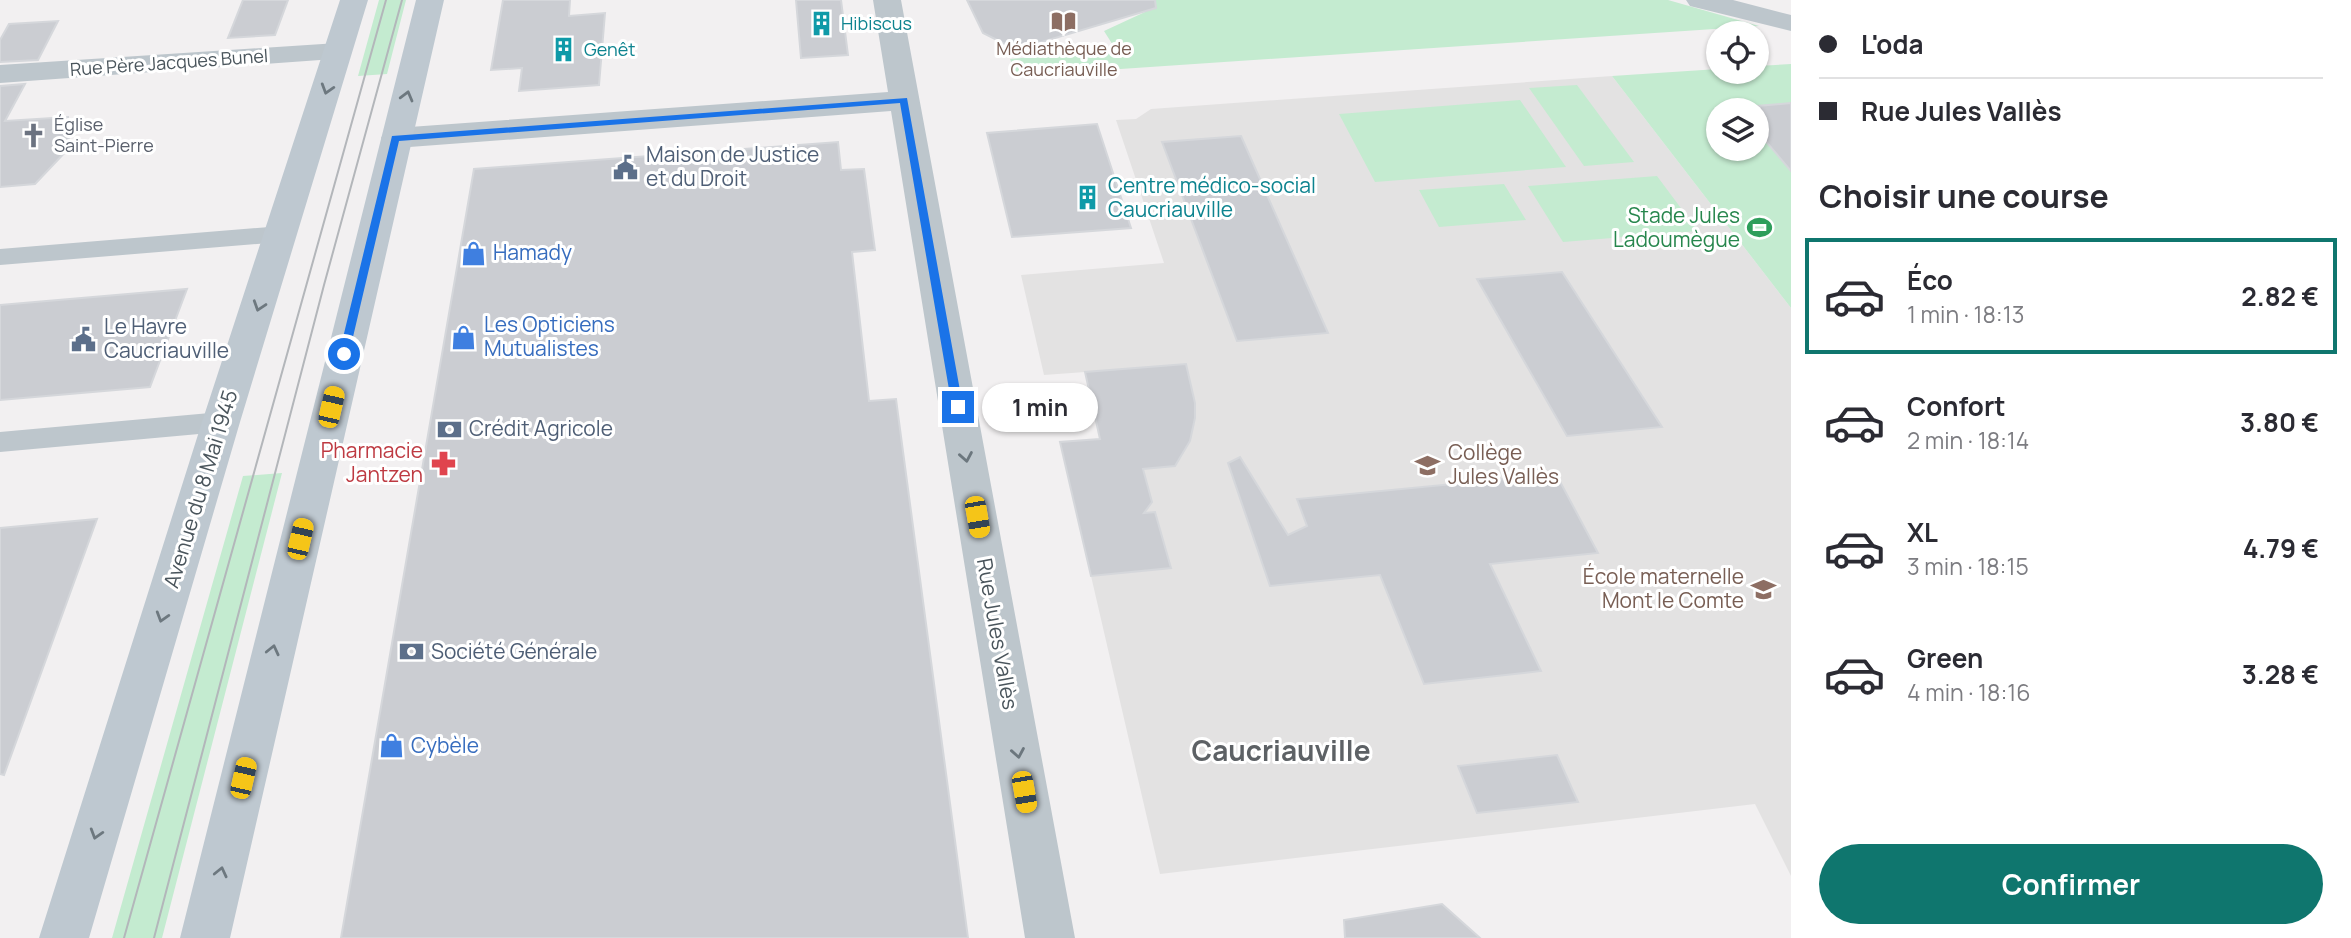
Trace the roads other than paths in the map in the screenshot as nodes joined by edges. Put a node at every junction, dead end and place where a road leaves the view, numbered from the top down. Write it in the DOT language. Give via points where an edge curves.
graph roads {
  1 [pos="354,0"];
  2 [pos="430,0"];
  3 [pos="887,0"];
  4 [pos="1700,0"];
  5 [pos="1791,23"];
  6 [pos="338,52"];
  7 [pos="0,74"];
  8 [pos="904,100"];
  9 [pos="396,138"];
  10 [pos="282,234"];
  11 [pos="0,257"];
  12 [pos="221,422"];
  13 [pos="0,442"];
  14 [pos="64,938"];
  15 [pos="205,938"];
  16 [pos="1050,938"];
  1 -- 6 [label="street, Avenue du 8 Mai 1945"];
  9 -- 2 [label="street, one-way"];
  3 -- 8 [label="street, Rue Jules Vallès"];
  4 -- 5 [label="street"];
  6 -- 7 [label="street, Rue Père Jacques Bunel"];
  6 -- 10 [label="street, Avenue du 8 Mai 1945, one-way"];
  8 -- 9 [label="street"];
  8 -- 16 [label="street, Rue Jules Vallès, one-way"];
  15 -- 9 [label="street, one-way"];
  10 -- 11 [label="lane"];
  10 -- 12 [label="street, Avenue du 8 Mai 1945, one-way"];
  12 -- 13 [label="lane"];
  12 -- 14 [label="street, Avenue du 8 Mai 1945, one-way"];
}
